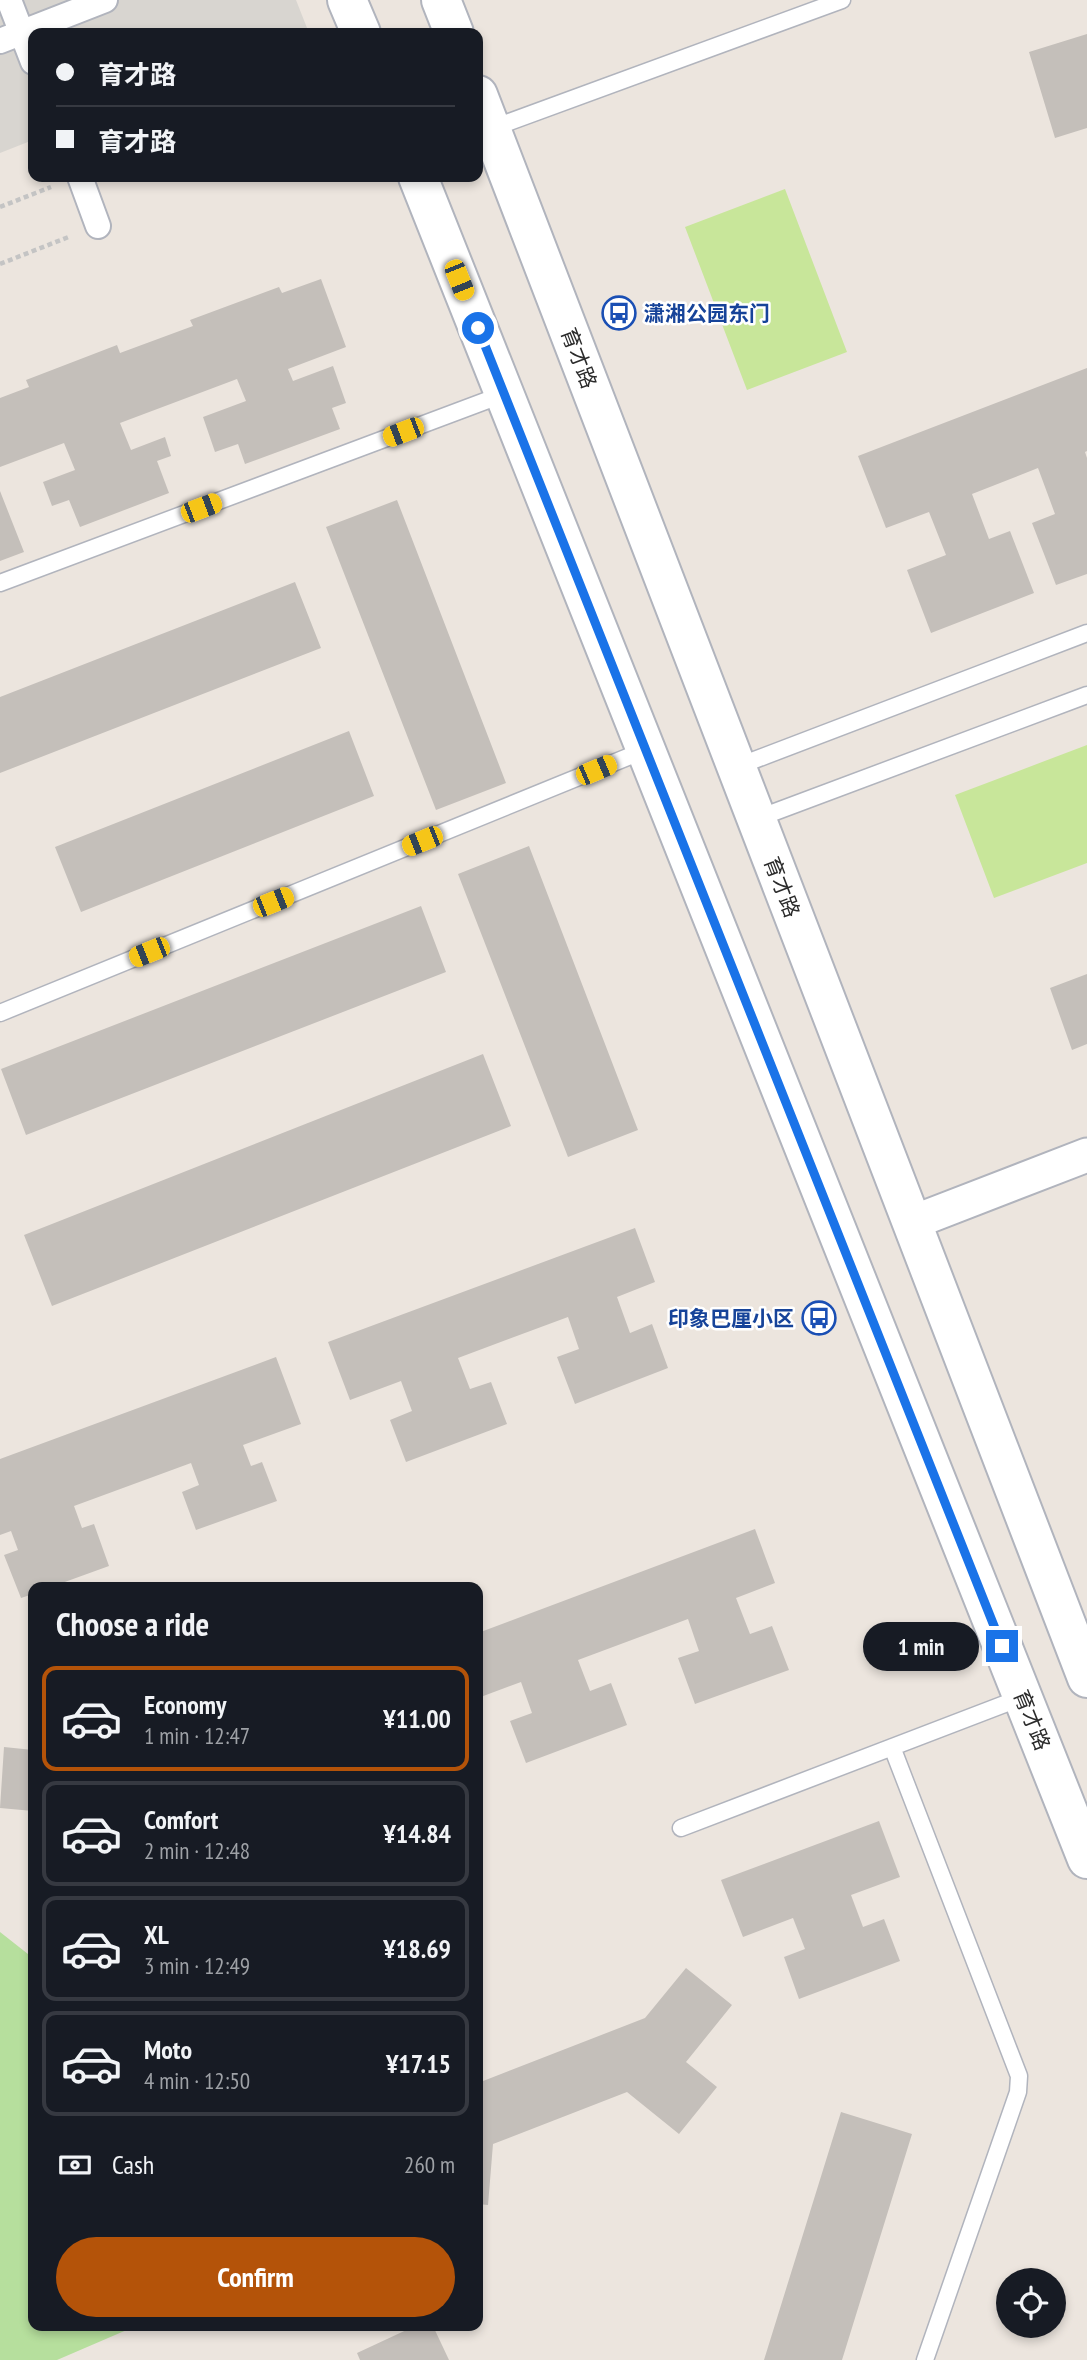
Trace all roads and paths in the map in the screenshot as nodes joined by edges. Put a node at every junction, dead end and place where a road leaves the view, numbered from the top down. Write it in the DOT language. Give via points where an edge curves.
graph roads {
  1 [pos="9,0"];
  2 [pos="105,0"];
  3 [pos="347,0"];
  4 [pos="441,0"];
  5 [pos="842,0"];
  6 [pos="32,28"];
  7 [pos="359,28"];
  8 [pos="452,28"];
  9 [pos="28,29"];
  10 [pos="11,36"];
  11 [pos="28,56"];
  12 [pos="483,119"];
  13 [pos="483,122"];
  14 [pos="82,182"];
  15 [pos="420,182"];
  16 [pos="56,186"];
  17 [pos="0,207"];
  18 [pos="98,226"];
  19 [pos="0,264"];
  20 [pos="504,394"];
  21 [pos="0,583"];
  22 [pos="1087,633"];
  23 [pos="1087,695"];
  24 [pos="645,750"];
  25 [pos="736,767"];
  26 [pos="755,819"];
  27 [pos="0,1013"];
  28 [pos="1087,1155"];
  29 [pos="911,1223"];
  30 [pos="1087,1678"];
  31 [pos="1023,1697"];
  32 [pos="891,1747"];
  33 [pos="681,1828"];
  34 [pos="1087,1859"];
  35 [pos="925,2360"];
  1 -- 10 [label="street"];
  2 -- 6 [label="street"];
  3 -- 7 [label="main road"];
  4 -- 8 [label="main road"];
  5 -- 12 [label="lane"];
  9 -- 10 [label="street"];
  10 -- 11 [label="street"];
  13 -- 25 [label="main road, 育才路"];
  14 -- 18 [label="street"];
  15 -- 20 [label="main road, 育才路"];
  16 -- 17 [label="path"];
  18 -- 19 [label="path"];
  20 -- 21 [label="lane"];
  20 -- 24 [label="main road, 育才路"];
  22 -- 25 [label="lane"];
  23 -- 26 [label="lane"];
  24 -- 27 [label="lane"];
  24 -- 31 [label="main road, 育才路"];
  25 -- 26 [label="main road, 育才路"];
  26 -- 29 [label="main road, 育才路"];
  28 -- 29 [label="street"];
  29 -- 30 [label="main road, 育才路"];
  31 -- 32 [label="lane"];
  31 -- 34 [label="main road, 育才路"];
  32 -- 33 [label="lane"];
  32 -- 35 [label="lane" via="1020,2076"];
}
